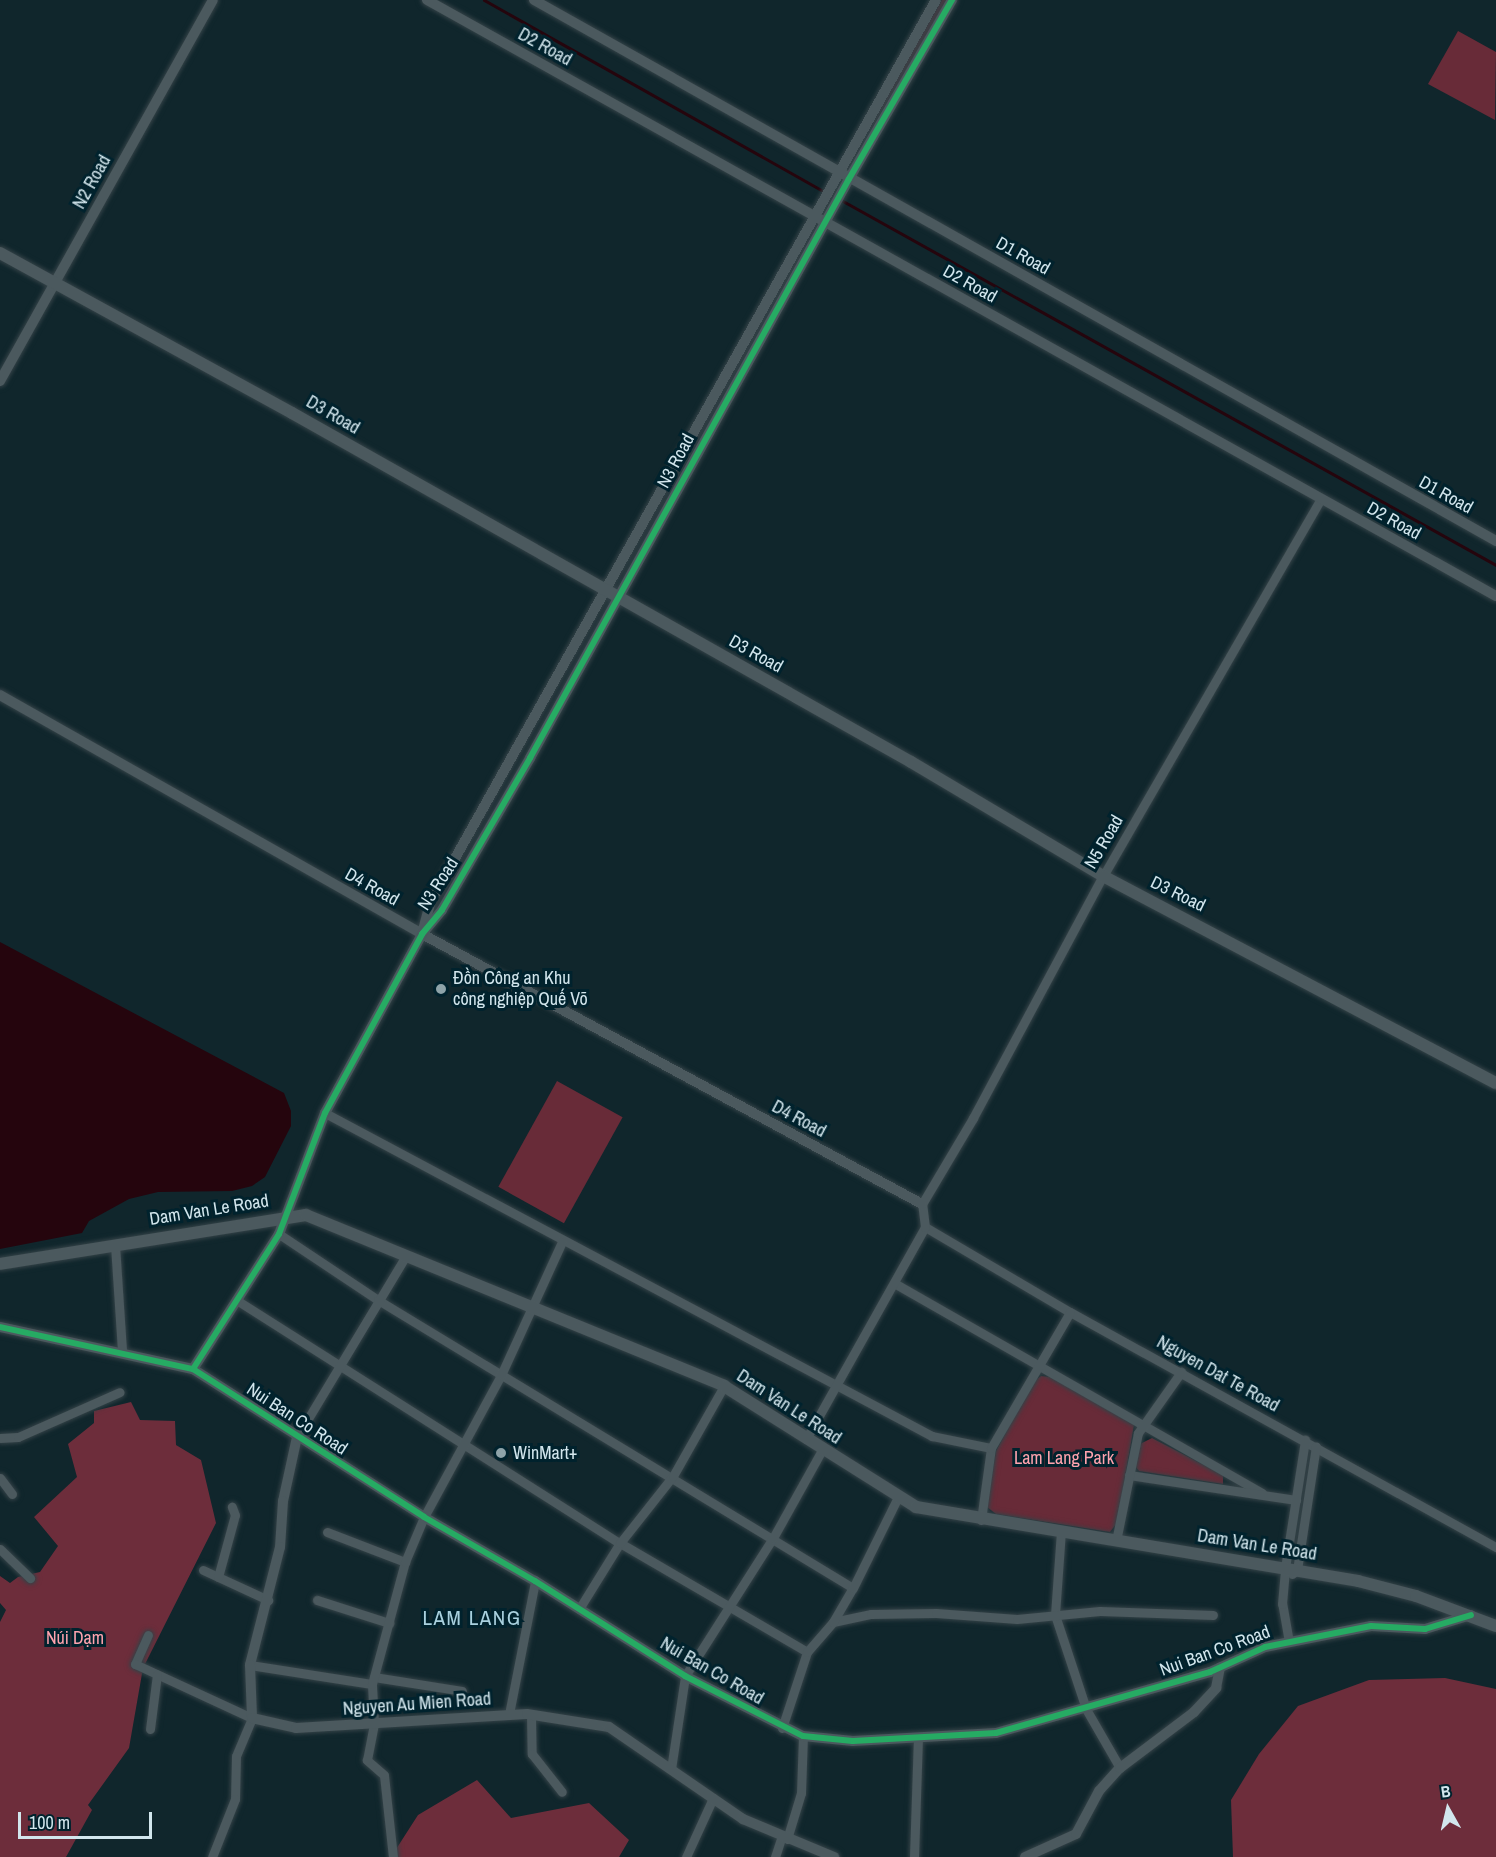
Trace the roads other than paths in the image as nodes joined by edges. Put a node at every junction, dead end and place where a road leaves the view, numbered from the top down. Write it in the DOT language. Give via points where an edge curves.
graph roads {
  1 [pos="213,0"];
  2 [pos="428,0"];
  3 [pos="534,0"];
  4 [pos="936,0"];
  5 [pos="952,0"];
  6 [pos="842,180"];
  7 [pos="817,212"];
  8 [pos="827,219"];
  9 [pos="0,254"];
  10 [pos="53,284"];
  11 [pos="0,381"];
  12 [pos="708,403"];
  13 [pos="721,411"];
  14 [pos="1321,499"];
  15 [pos="1496,541"];
  16 [pos="605,592"];
  17 [pos="1496,596"];
  18 [pos="618,600"];
  19 [pos="0,695"];
  20 [pos="1103,876"];
  21 [pos="422,934"];
  22 [pos="1496,1083"];
  23 [pos="325,1113"];
  24 [pos="922,1204"];
  25 [pos="287,1216"];
  26 [pos="925,1227"];
  27 [pos="279,1234"];
  28 [pos="562,1242"];
  29 [pos="115,1245"];
  30 [pos="405,1257"];
  31 [pos="0,1264"];
  32 [pos="894,1283"];
  33 [pos="378,1300"];
  34 [pos="238,1301"];
  35 [pos="532,1308"];
  36 [pos="1070,1312"];
  37 [pos="0,1328"];
  38 [pos="122,1351"];
  39 [pos="1040,1365"];
  40 [pos="338,1367"];
  41 [pos="193,1369"];
  42 [pos="1181,1372"];
  43 [pos="501,1375"];
  44 [pos="724,1386"];
  45 [pos="837,1386"];
  46 [pos="120,1392"];
  47 [pos="1144,1427"];
  48 [pos="297,1437"];
  49 [pos="0,1438"];
  50 [pos="806,1439"];
  51 [pos="1305,1440"];
  52 [pos="463,1446"];
  53 [pos="1316,1446"];
  54 [pos="991,1448"];
  55 [pos="822,1450"];
  56 [pos="1129,1475"];
  57 [pos="673,1476"];
  58 [pos="0,1478"];
  59 [pos="1262,1493"];
  60 [pos="12,1494"];
  61 [pos="897,1498"];
  62 [pos="1296,1500"];
  63 [pos="232,1507"];
  64 [pos="424,1517"];
  65 [pos="981,1520"];
  66 [pos="1061,1531"];
  67 [pos="327,1532"];
  68 [pos="773,1538"];
  69 [pos="1116,1541"];
  70 [pos="620,1543"];
  71 [pos="1496,1547"];
  72 [pos="0,1549"];
  73 [pos="405,1562"];
  74 [pos="202,1569"];
  75 [pos="1291,1569"];
  76 [pos="218,1577"];
  77 [pos="30,1578"];
  78 [pos="535,1581"];
  79 [pos="853,1588"];
  80 [pos="268,1600"];
  81 [pos="317,1600"];
  82 [pos="730,1607"];
  83 [pos="579,1609"];
  84 [pos="1055,1615"];
  85 [pos="1213,1615"];
  86 [pos="1471,1615"];
  87 [pos="833,1622"];
  88 [pos="389,1623"];
  89 [pos="1496,1626"];
  90 [pos="148,1635"];
  91 [pos="1289,1642"];
  92 [pos="807,1652"];
  93 [pos="250,1665"];
  94 [pos="1220,1667"];
  95 [pos="157,1674"];
  96 [pos="685,1676"];
  97 [pos="373,1681"];
  98 [pos="462,1691"];
  99 [pos="1086,1708"];
  100 [pos="509,1714"];
  101 [pos="531,1714"];
  102 [pos="252,1718"];
  103 [pos="374,1723"];
  104 [pos="782,1728"];
  105 [pos="150,1729"];
  106 [pos="803,1736"];
  107 [pos="918,1737"];
  108 [pos="1120,1768"];
  109 [pos="671,1769"];
  110 [pos="562,1792"];
  111 [pos="713,1798"];
  112 [pos="784,1838"];
  113 [pos="212,1857"];
  114 [pos="393,1857"];
  115 [pos="686,1857"];
  116 [pos="775,1857"];
  117 [pos="831,1857"];
  118 [pos="914,1857"];
  119 [pos="1025,1857"];
  1 -- 10 [label="street, N2 Road"];
  2 -- 7 [label="street, D2 Road"];
  3 -- 6 [label="street, D1 Road"];
  4 -- 6 [label="street, N3 Road"];
  5 -- 6 [label="street, N3 Road"];
  6 -- 7 [label="street, N3 Road"];
  6 -- 8 [label="street, N3 Road"];
  6 -- 15 [label="street, D1 Road" via="1184,363"];
  7 -- 8 [label="street, D2 Road"];
  7 -- 12 [label="street, N3 Road"];
  8 -- 13 [label="street, N3 Road"];
  8 -- 14 [label="street, D2 Road"];
  9 -- 10 [label="main road, D3 Road"];
  10 -- 11 [label="street, N2 Road"];
  10 -- 16 [label="main road, D3 Road" via="292,413"];
  12 -- 13 [label="street"];
  12 -- 16 [label="street, N3 Road"];
  13 -- 18 [label="street, N3 Road"];
  14 -- 17 [label="street, D2 Road"];
  14 -- 20 [label="street, N5 Road"];
  16 -- 18 [label="main road, D3 Road"];
  16 -- 21 [label="street, N3 Road" via="430,903"];
  18 -- 20 [label="main road, D3 Road" via="901,756"];
  18 -- 21 [label="street, N3 Road" via="442,910"];
  19 -- 21 [label="street, D4 Road"];
  20 -- 22 [label="main road, D3 Road"];
  20 -- 24 [label="street, N5 Road" via="973,1118"];
  21 -- 23 [label="street"];
  21 -- 24 [label="street, D4 Road"];
  23 -- 25 [label="street"];
  23 -- 28 [label="street"];
  24 -- 26 [label="street"];
  25 -- 27 [label="street"];
  25 -- 29 [label="main road, Dam Van Le Road"];
  25 -- 30 [label="main road, Dam Van Le Road" via="306,1215"];
  26 -- 32 [label="street"];
  26 -- 36 [label="street, Nguyen Dat Te Road"];
  27 -- 33 [label="street"];
  27 -- 34 [label="street"];
  28 -- 35 [label="street"];
  28 -- 45 [label="street"];
  29 -- 31 [label="main road, Dam Van Le Road"];
  29 -- 38 [label="street"];
  30 -- 33 [label="street"];
  30 -- 35 [label="main road, Dam Van Le Road"];
  32 -- 39 [label="street"];
  32 -- 45 [label="street"];
  33 -- 40 [label="street"];
  33 -- 43 [label="street"];
  34 -- 40 [label="street"];
  34 -- 41 [label="street"];
  35 -- 43 [label="street"];
  35 -- 44 [label="main road, Dam Van Le Road"];
  36 -- 39 [label="street"];
  36 -- 42 [label="street, Nguyen Dat Te Road"];
  37 -- 38 [label="street, Nui Ban Co Road"];
  38 -- 41 [label="street, Nui Ban Co Road"];
  39 -- 47 [label="street"];
  39 -- 54 [label="street"];
  40 -- 48 [label="street"];
  40 -- 52 [label="street"];
  41 -- 48 [label="street, Nui Ban Co Road"];
  42 -- 47 [label="street"];
  42 -- 51 [label="street, Nguyen Dat Te Road"];
  43 -- 52 [label="street"];
  43 -- 57 [label="street"];
  44 -- 50 [label="main road, Dam Van Le Road"];
  44 -- 57 [label="street"];
  45 -- 50 [label="street"];
  45 -- 54 [label="street" via="932,1436"];
  46 -- 49 [label="street" via="18,1437"];
  47 -- 56 [label="street" via="1138,1433"];
  47 -- 59 [label="street"];
  48 -- 64 [label="street, Nui Ban Co Road"];
  48 -- 80 [label="street"];
  50 -- 55 [label="main road, Dam Van Le Road"];
  51 -- 53 [label="street, Nguyen Dat Te Road"];
  51 -- 62 [label="street"];
  52 -- 64 [label="street"];
  52 -- 70 [label="street"];
  53 -- 71 [label="street, Nguyen Dat Te Road"];
  53 -- 75 [label="street"];
  54 -- 65 [label="street"];
  55 -- 61 [label="main road, Dam Van Le Road"];
  55 -- 68 [label="street"];
  56 -- 59 [label="street"];
  56 -- 69 [label="street"];
  57 -- 68 [label="street"];
  57 -- 70 [label="street"];
  58 -- 60 [label="street"];
  59 -- 62 [label="street"];
  61 -- 65 [label="main road, Dam Van Le Road" via="916,1507"];
  61 -- 79 [label="street"];
  62 -- 75 [label="street"];
  63 -- 76 [label="street" via="235,1515"];
  64 -- 73 [label="street"];
  64 -- 78 [label="street, Nui Ban Co Road"];
  65 -- 66 [label="main road, Dam Van Le Road"];
  66 -- 69 [label="main road, Dam Van Le Road"];
  66 -- 84 [label="street"];
  67 -- 73 [label="street"];
  68 -- 79 [label="street"];
  68 -- 82 [label="street"];
  69 -- 75 [label="main road, Dam Van Le Road"];
  70 -- 82 [label="street"];
  70 -- 83 [label="street"];
  72 -- 77 [label="street"];
  73 -- 88 [label="street"];
  74 -- 76 [label="street"];
  75 -- 86 [label="main road, Dam Van Le Road" via="1358,1581"];
  75 -- 91 [label="street" via="1284,1581 1282,1604"];
  76 -- 80 [label="street"];
  78 -- 83 [label="street, Nui Ban Co Road"];
  78 -- 100 [label="street"];
  79 -- 87 [label="street"];
  80 -- 93 [label="street"];
  81 -- 88 [label="street"];
  82 -- 92 [label="street"];
  82 -- 96 [label="street"];
  83 -- 96 [label="street, Nui Ban Co Road"];
  84 -- 85 [label="street" via="1100,1611"];
  84 -- 87 [label="street" via="1017,1619 936,1613 871,1614"];
  84 -- 99 [label="street"];
  86 -- 89 [label="main road, Dam Van Le Road"];
  86 -- 91 [label="street, Nui Ban Co Road" via="1425,1629 1371,1626"];
  87 -- 92 [label="street"];
  88 -- 97 [label="street"];
  90 -- 95 [label="street" via="135,1664"];
  91 -- 94 [label="street, Nui Ban Co Road" via="1265,1647"];
  92 -- 104 [label="street"];
  93 -- 97 [label="street"];
  93 -- 102 [label="street"];
  94 -- 99 [label="street, Nui Ban Co Road"];
  94 -- 108 [label="street" via="1216,1688 1194,1712"];
  95 -- 102 [label="street"];
  95 -- 105 [label="street"];
  96 -- 104 [label="street, Nui Ban Co Road"];
  96 -- 109 [label="street"];
  97 -- 98 [label="street"];
  97 -- 103 [label="street"];
  99 -- 107 [label="street, Nui Ban Co Road" via="996,1733"];
  99 -- 108 [label="street"];
  100 -- 101 [label="street, Nguyen Au Mien Road"];
  100 -- 103 [label="street, Nguyen Au Mien Road"];
  101 -- 109 [label="street, Nguyen Au Mien Road" via="609,1727"];
  101 -- 110 [label="street" via="532,1754"];
  102 -- 103 [label="street, Nguyen Au Mien Road" via="296,1728"];
  102 -- 113 [label="street" via="236,1756 235,1799"];
  103 -- 114 [label="street" via="366,1760 384,1775"];
  104 -- 106 [label="street, Nui Ban Co Road"];
  106 -- 107 [label="street, Nui Ban Co Road" via="853,1741"];
  106 -- 112 [label="street" via="801,1793"];
  107 -- 118 [label="street"];
  108 -- 119 [label="street" via="1099,1791 1076,1834"];
  109 -- 111 [label="street, Nguyen Au Mien Road"];
  111 -- 112 [label="street, Nguyen Au Mien Road" via="743,1819"];
  111 -- 115 [label="street"];
  112 -- 116 [label="street"];
  112 -- 117 [label="street, Nguyen Au Mien Road"];
}
